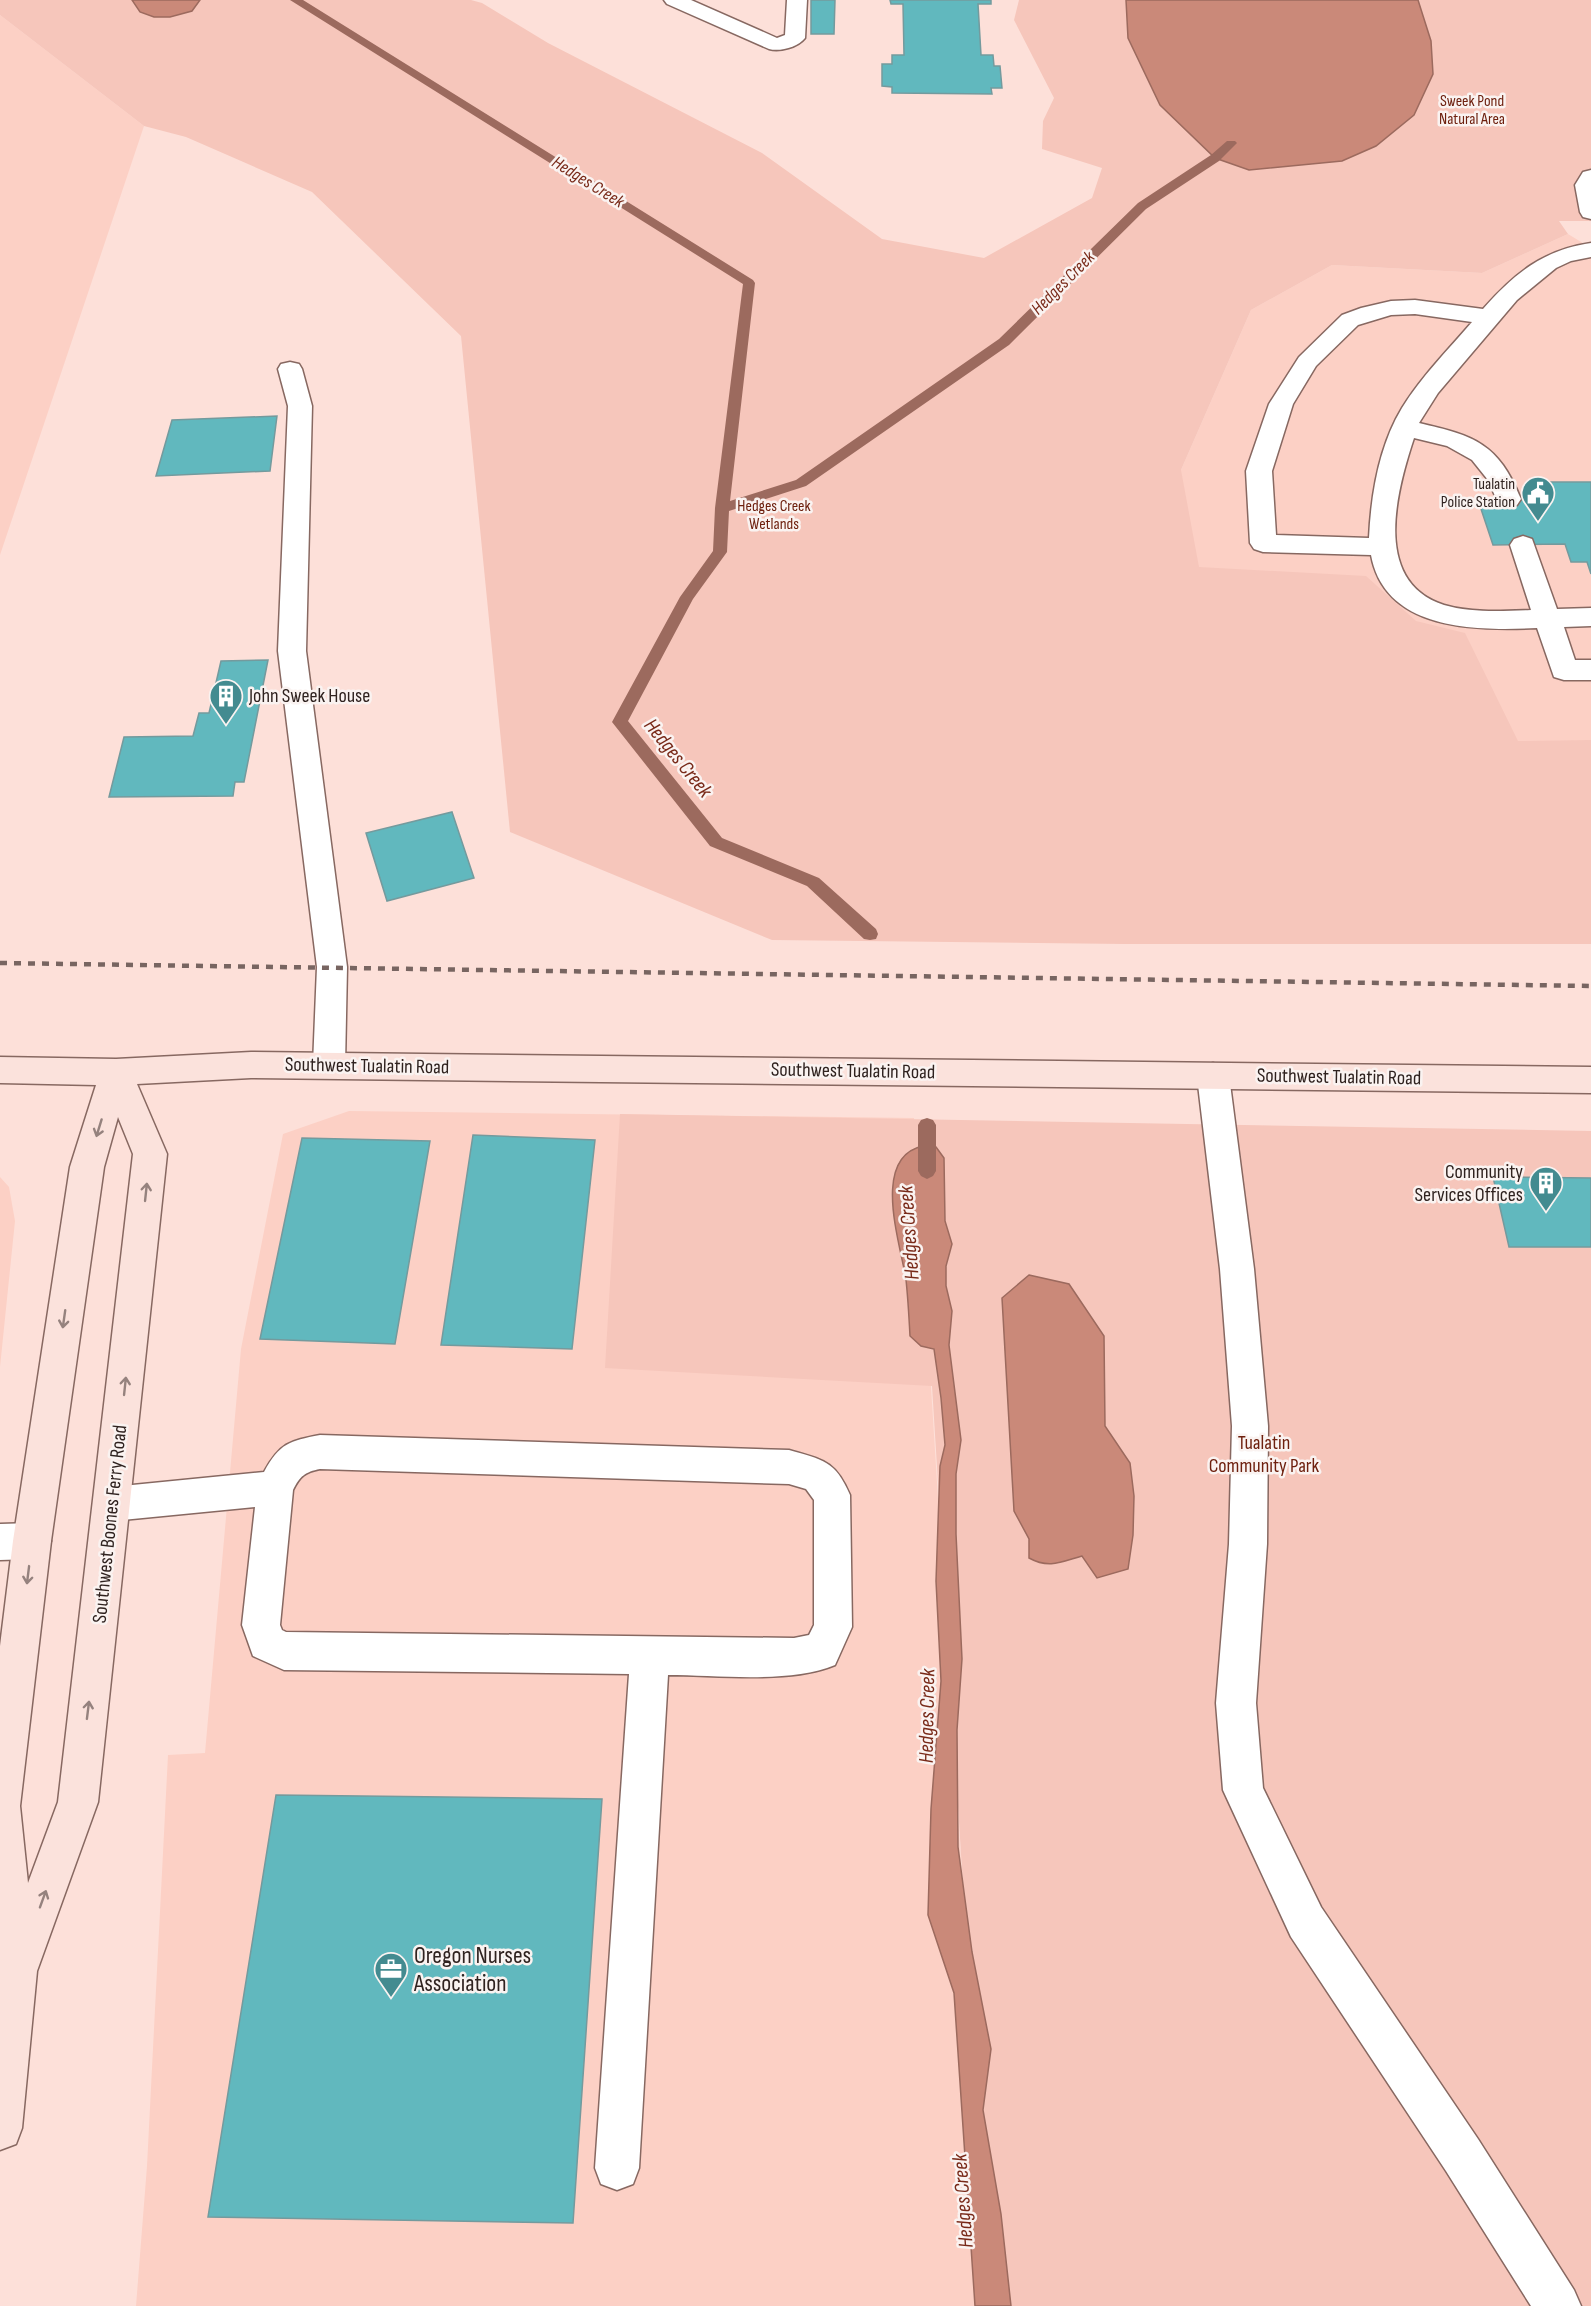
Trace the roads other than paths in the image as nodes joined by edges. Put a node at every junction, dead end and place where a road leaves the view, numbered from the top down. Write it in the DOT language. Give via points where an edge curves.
graph roads {
  1 [pos="674,0"];
  2 [pos="797,0"];
  3 [pos="1591,177"];
  4 [pos="1591,212"];
  5 [pos="1591,250"];
  6 [pos="1490,316"];
  7 [pos="290,369"];
  8 [pos="1405,428"];
  9 [pos="1508,499"];
  10 [pos="1523,545"];
  11 [pos="1384,547"];
  12 [pos="1591,617"];
  13 [pos="1547,618"];
  14 [pos="1591,670"];
  15 [pos="329,1065"];
  16 [pos="0,1070"];
  17 [pos="116,1072"];
  18 [pos="1213,1076"];
  19 [pos="1591,1080"];
  20 [pos="275,1488"];
  21 [pos="112,1504"];
  22 [pos="16,1542"];
  23 [pos="650,1655"];
  24 [pos="16,1973"];
  25 [pos="0,2128"];
  26 [pos="617,2168"];
  27 [pos="1557,2306"];
  1 -- 2 [label="lane" via="776,45 795,38"];
  3 -- 4 [label="lane" via="1586,185"];
  5 -- 6 [label="lane" via="1550,261 1518,284"];
  6 -- 8 [label="lane" via="1435,382"];
  6 -- 11 [label="lane" via="1415,307 1390,308 1350,320 1307,362 1281,404 1259,471 1263,543"];
  7 -- 15 [label="lane" via="300,406 292,651 332,967"];
  8 -- 9 [label="lane" via="1474,448 1490,462"];
  8 -- 11 [label="lane" via="1389,474"];
  10 -- 13 [label="lane"];
  11 -- 13 [label="lane" via="1388,572 1403,592 1424,608 1471,617"];
  12 -- 13 [label="lane"];
  13 -- 14 [label="lane" via="1564,670"];
  15 -- 17 [label="main road, Southwest Tualatin Road"];
  15 -- 18 [label="main road, Southwest Tualatin Road"];
  16 -- 17 [label="main road"];
  21 -- 17 [label="main road, Southwest Boones Ferry Road, one-way" via="150,1154"];
  17 -- 22 [label="main road, Southwest Boones Ferry Road, one-way" via="87,1167"];
  18 -- 19 [label="main road, Southwest Tualatin Road"];
  18 -- 27 [label="lane" via="1237,1269 1250,1426 1248,1544 1236,1703 1243,1790 1306,1922 1462,2155"];
  20 -- 21 [label="lane"];
  20 -- 23 [label="lane" via="261,1625 267,1643 284,1651"];
  20 -- 23 [label="lane" via="287,1465 299,1456 320,1452 789,1467 818,1476 832,1495 834,1556 833,1628 821,1652 794,1657"];
  24 -- 21 [label="main road, Southwest Boones Ferry Road, one-way" via="78,1802"];
  22 -- 24 [label="main road, Southwest Boones Ferry Road, one-way" via="0,1806"];
  23 -- 26 [label="lane"];
  24 -- 25 [label="main road, Southwest Boones Ferry Road"];
}
